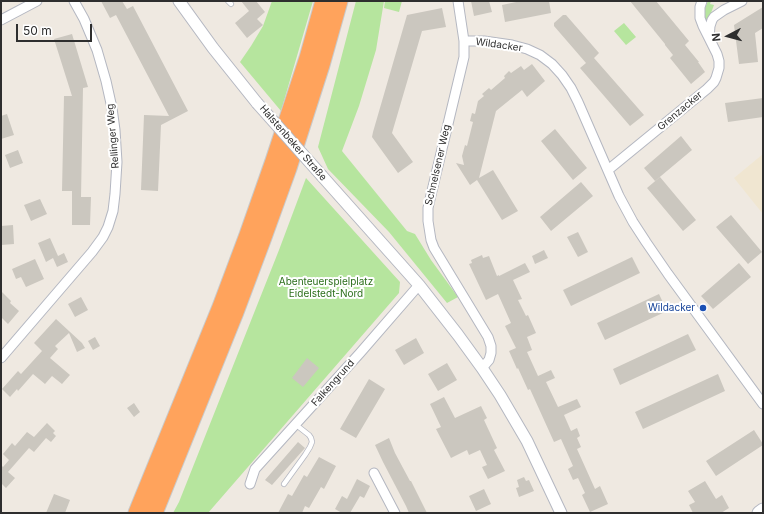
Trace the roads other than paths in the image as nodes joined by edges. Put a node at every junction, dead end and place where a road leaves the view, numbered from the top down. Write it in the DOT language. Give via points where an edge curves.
graph roads {
  1 [pos="37,1"];
  2 [pos="74,1"];
  3 [pos="179,1"];
  4 [pos="324,1"];
  5 [pos="339,1"];
  6 [pos="458,1"];
  7 [pos="702,1"];
  8 [pos="742,1"];
  9 [pos="1,20"];
  10 [pos="709,38"];
  11 [pos="464,41"];
  12 [pos="608,170"];
  13 [pos="417,282"];
  14 [pos="1,358"];
  15 [pos="482,368"];
  16 [pos="763,404"];
  17 [pos="296,424"];
  18 [pos="374,473"];
  19 [pos="250,484"];
  20 [pos="284,484"];
  21 [pos="763,510"];
  22 [pos="137,513"];
  23 [pos="154,513"];
  24 [pos="395,513"];
  25 [pos="561,513"];
  26 [pos="759,513"];
  1 -- 9 [label="street"];
  2 -- 14 [label="street, Rellinger Weg" via="97,50 112,108 117,162 113,210 108,227 92,252"];
  3 -- 13 [label="street, Halstenbeker Straße, bridge" via="257,103"];
  4 -- 22 [label="highway" via="308,58 248,234"];
  5 -- 23 [label="highway" via="290,161 236,312"];
  6 -- 11 [label="street, Wildacker"];
  7 -- 10 [label="street, Grenzacker" via="700,18"];
  8 -- 10 [label="street" via="714,17"];
  10 -- 12 [label="street, Grenzacker" via="719,61 718,74 714,82"];
  11 -- 12 [label="street, Wildacker" via="512,45 540,55 552,64 571,88"];
  11 -- 15 [label="street, Schnelsener Weg" via="464,57 430,195 428,221 434,248 488,337 491,353"];
  12 -- 16 [label="street, Wildacker" via="619,196 646,242"];
  13 -- 15 [label="street"];
  13 -- 17 [label="street, Falkengrund" via="360,353"];
  15 -- 25 [label="street" via="527,441"];
  17 -- 19 [label="street, Falkengrund" via="255,469"];
  17 -- 20 [label="lane" via="312,438 312,442"];
  18 -- 24 [label="street"];
  21 -- 26 [label="main road"];
}
